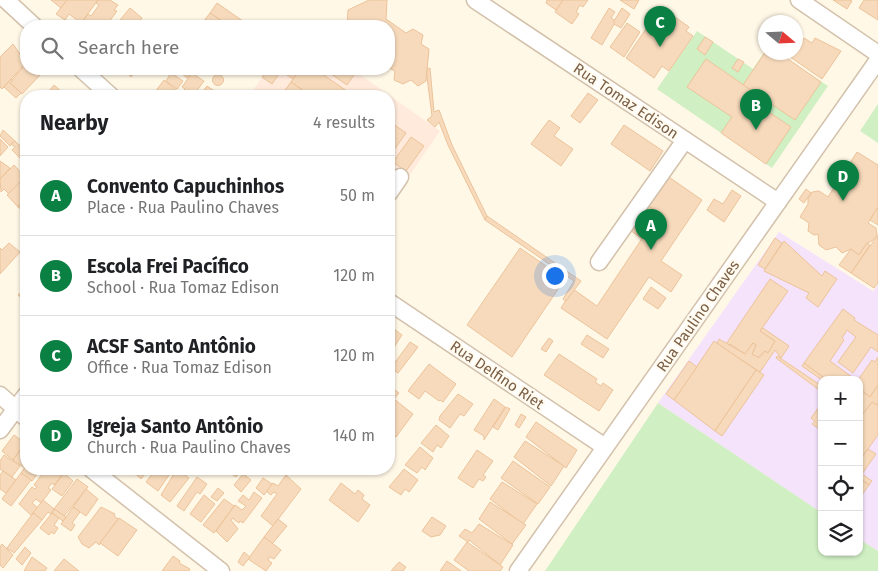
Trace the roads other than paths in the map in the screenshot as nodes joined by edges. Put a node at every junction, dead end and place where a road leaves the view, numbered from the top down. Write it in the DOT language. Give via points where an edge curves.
graph roads {
  1 [pos="6,0"];
  2 [pos="476,0"];
  3 [pos="799,0"];
  4 [pos="28,20"];
  5 [pos="878,54"];
  6 [pos="878,60"];
  7 [pos="88,75"];
  8 [pos="104,90"];
  9 [pos="685,140"];
  10 [pos="400,177"];
  11 [pos="395,184"];
  12 [pos="778,202"];
  13 [pos="599,262"];
  14 [pos="395,306"];
  15 [pos="0,395"];
  16 [pos="20,413"];
  17 [pos="20,415"];
  18 [pos="0,430"];
  19 [pos="605,447"];
  20 [pos="99,475"];
  21 [pos="222,571"];
  22 [pos="518,571"];
  1 -- 4 [label="street"];
  2 -- 9 [label="street, Rua Tomaz Edison"];
  3 -- 5 [label="street"];
  6 -- 12 [label="street, Rua Paulino Chaves"];
  7 -- 8 [label="street"];
  9 -- 12 [label="street, Rua Tomaz Edison"];
  9 -- 13 [label="street"];
  10 -- 11 [label="street"];
  12 -- 19 [label="street, Rua Paulino Chaves"];
  14 -- 19 [label="street, Rua Delfino Riet"];
  15 -- 16 [label="street"];
  17 -- 18 [label="street"];
  19 -- 22 [label="street, Rua Paulino Chaves"];
  20 -- 21 [label="street"];
}
